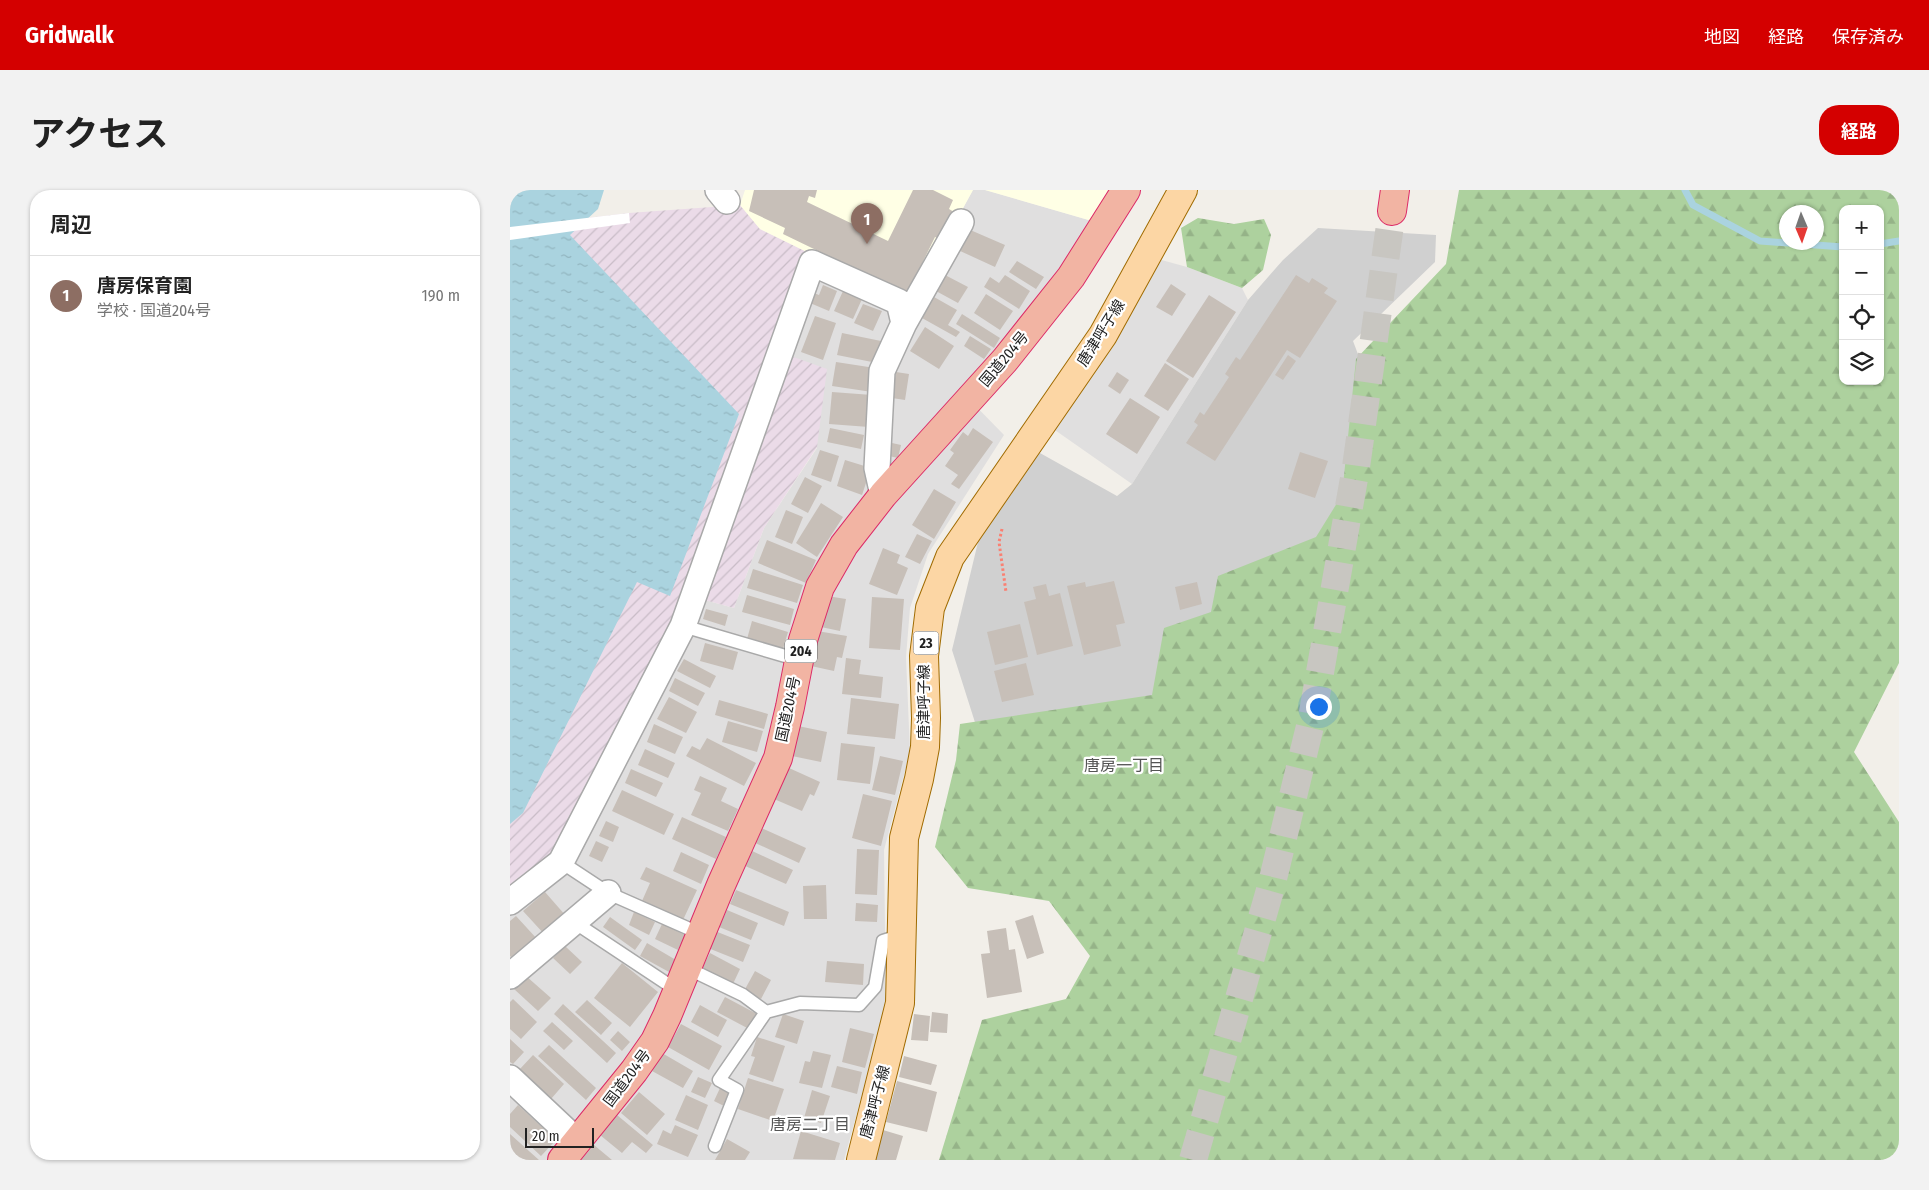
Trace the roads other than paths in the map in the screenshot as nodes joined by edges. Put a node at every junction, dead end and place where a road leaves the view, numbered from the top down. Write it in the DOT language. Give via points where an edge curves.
graph roads {
  1 [pos="1126,190"];
  2 [pos="1183,190"];
  3 [pos="961,222"];
  4 [pos="904,323"];
  5 [pos="883,495"];
  6 [pos="683,626"];
  7 [pos="799,660"];
  8 [pos="561,862"];
  9 [pos="608,893"];
  10 [pos="510,902"];
  11 [pos="574,922"];
  12 [pos="701,934"];
  13 [pos="902,935"];
  14 [pos="510,976"];
  15 [pos="682,980"];
  16 [pos="766,1012"];
  17 [pos="510,1078"];
  18 [pos="715,1146"];
  19 [pos="570,1150"];
  20 [pos="861,1160"];
  1 -- 5 [label="highway, 国道204号 / 204" via="1053,300 1005,360"];
  2 -- 13 [label="main road, 唐津呼子線 / 23" via="1103,335 950,557 930,608 924,656 925,747 904,838"];
  3 -- 4 [label="street"];
  4 -- 5 [label="street" via="882,371 877,468"];
  4 -- 6 [label="street" via="899,302 812,263"];
  5 -- 7 [label="highway, 国道204号 / 204" via="844,545 820,587"];
  6 -- 7 [label="lane"];
  6 -- 8 [label="street"];
  7 -- 12 [label="highway, 国道204号 / 204" via="778,758"];
  8 -- 9 [label="lane"];
  8 -- 10 [label="street"];
  9 -- 11 [label="street"];
  9 -- 12 [label="lane"];
  11 -- 14 [label="street"];
  11 -- 15 [label="lane"];
  12 -- 15 [label="highway, 国道204号 / 204"];
  13 -- 16 [label="lane" via="883,941 875,987 859,1005 800,1003"];
  13 -- 20 [label="main road, 唐津呼子線 / 23" via="900,1003"];
  15 -- 16 [label="lane" via="743,995"];
  15 -- 19 [label="highway, 国道204号 / 204" via="655,1041"];
  16 -- 18 [label="lane" via="719,1080 737,1090"];
  17 -- 19 [label="street"];
}
